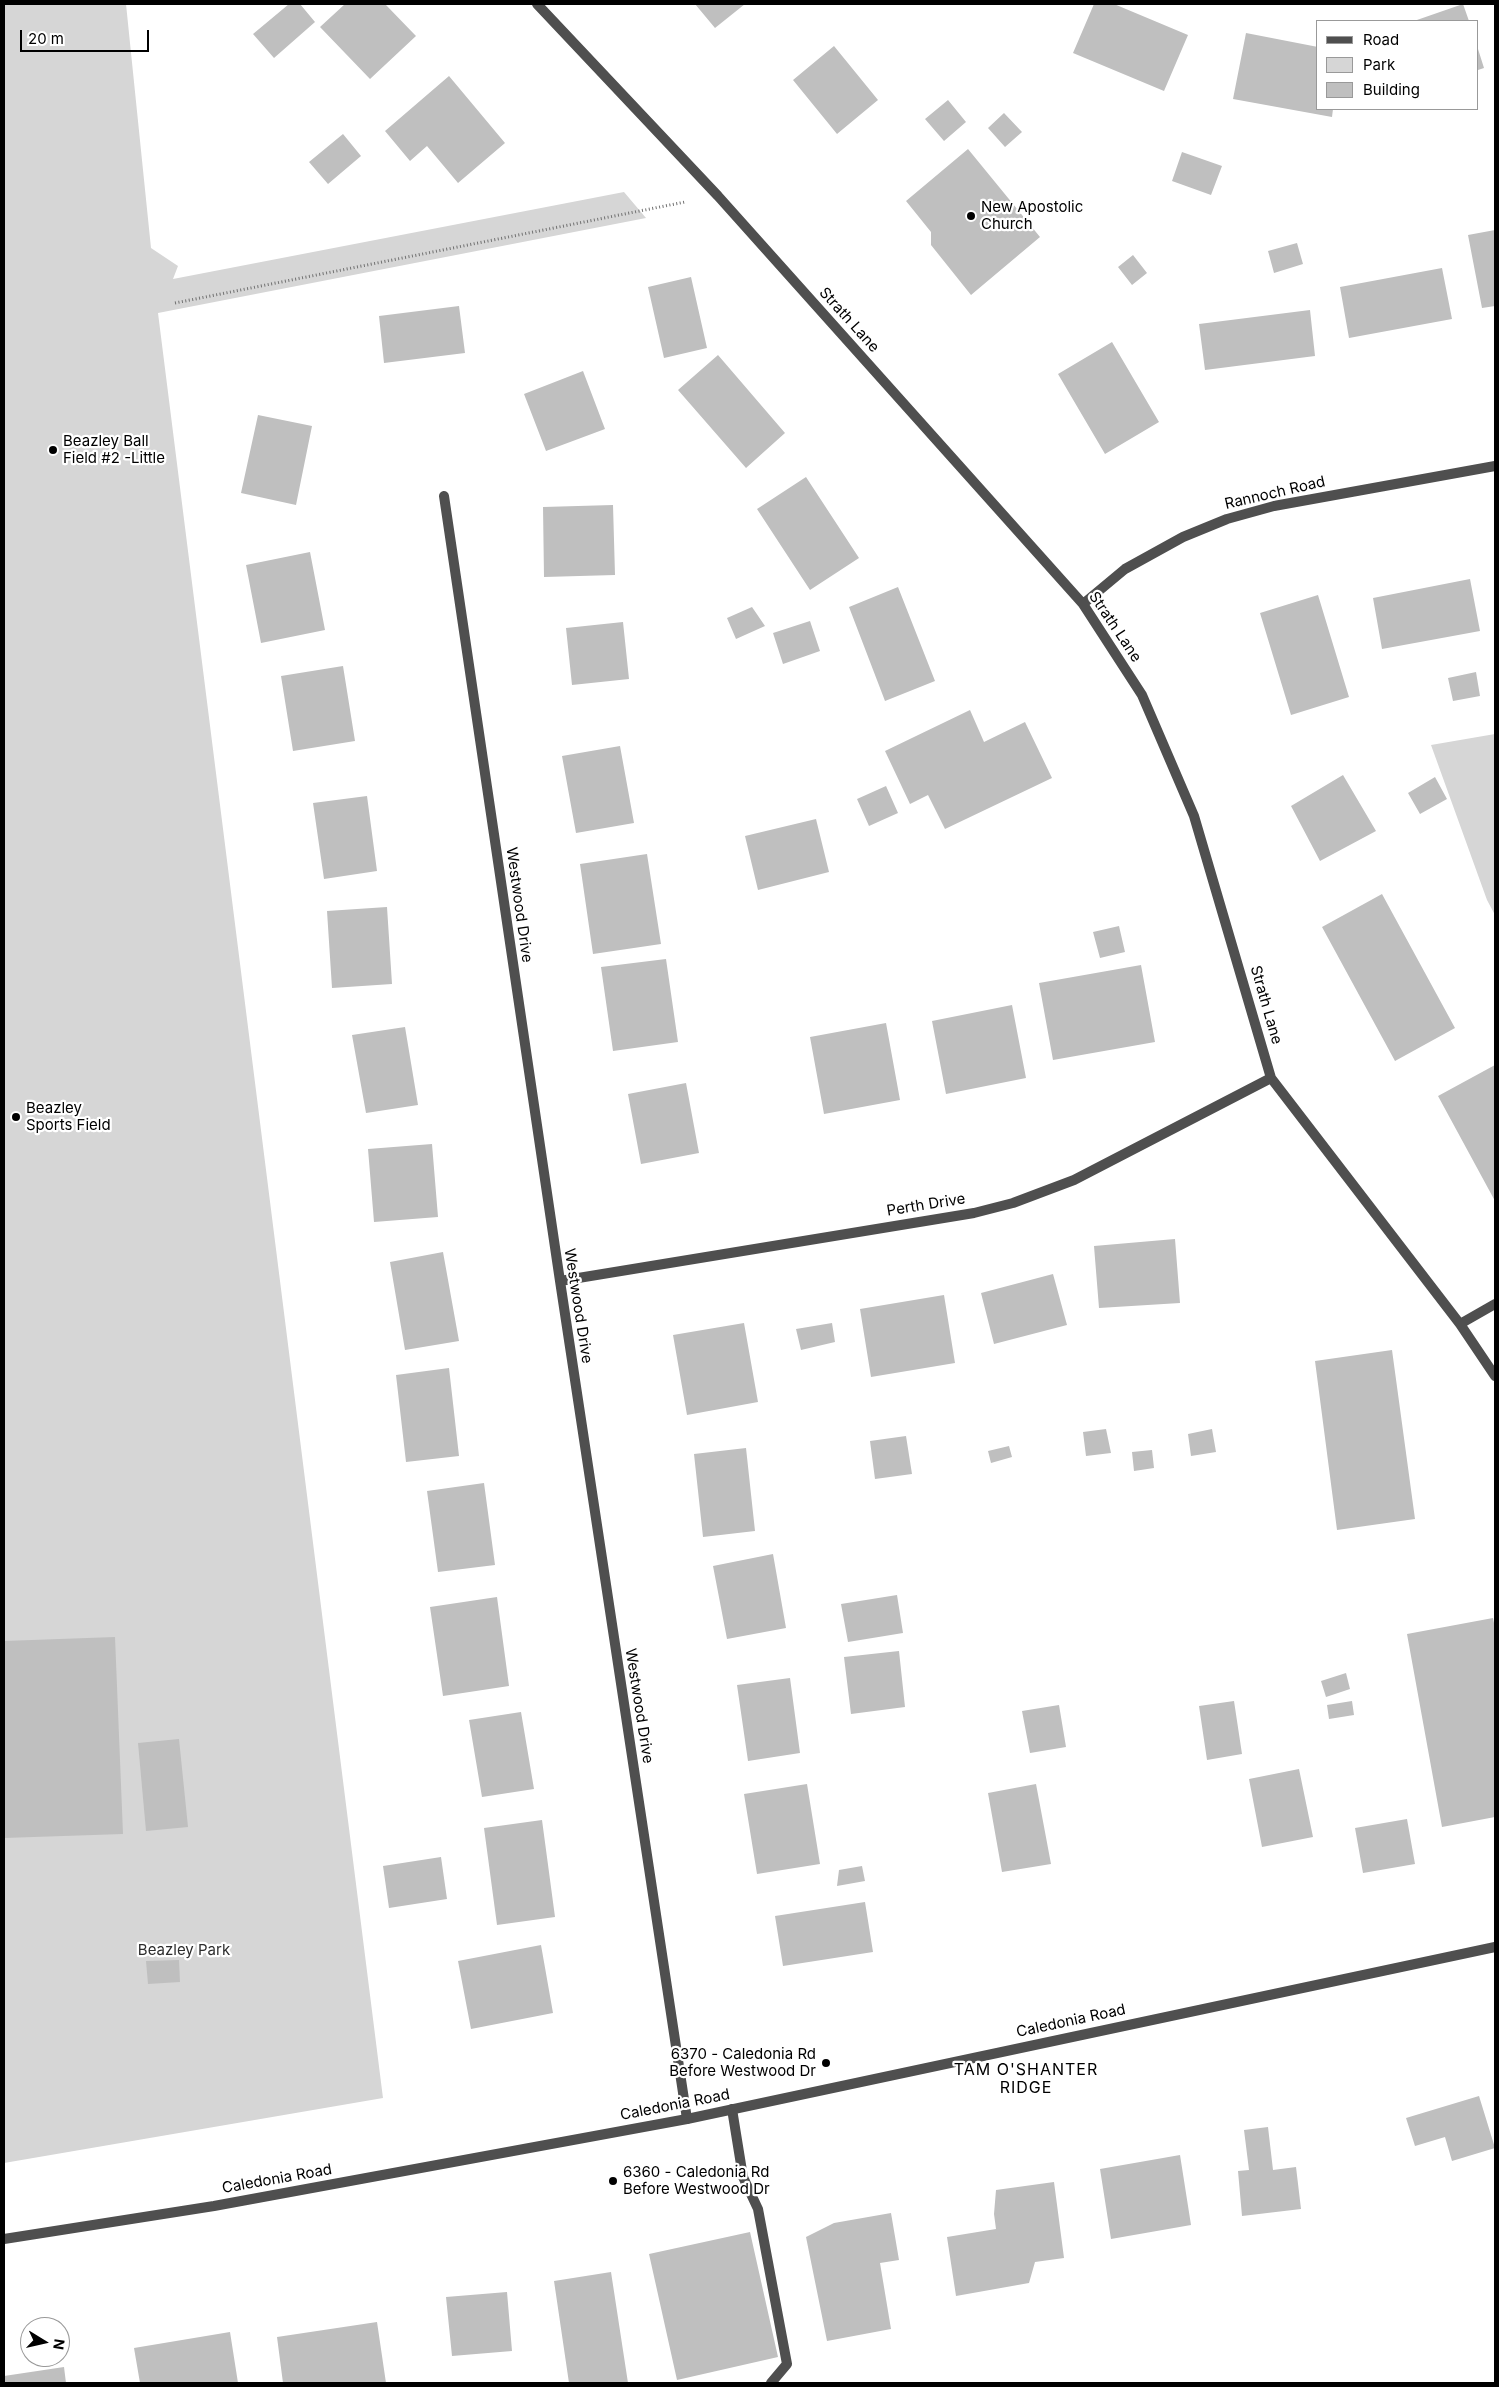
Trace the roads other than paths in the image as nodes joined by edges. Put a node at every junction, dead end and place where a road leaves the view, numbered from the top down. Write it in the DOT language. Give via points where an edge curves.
graph roads {
  1 [pos="537,4"];
  2 [pos="1495,466"];
  3 [pos="444,496"];
  4 [pos="1083,604"];
  5 [pos="1271,1078"];
  6 [pos="560,1281"];
  7 [pos="1495,1304"];
  8 [pos="1460,1324"];
  9 [pos="1495,1376"];
  10 [pos="1495,1947"];
  11 [pos="732,2109"];
  12 [pos="687,2119"];
  13 [pos="4,2239"];
  14 [pos="771,2383"];
  1 -- 4 [label="street, Strath Lane" via="718,196"];
  2 -- 4 [label="street, Rannoch Road" via="1274,506 1228,519 1183,537 1125,569"];
  3 -- 6 [label="street, Westwood Drive"];
  4 -- 5 [label="street, Strath Lane" via="1142,695 1194,816"];
  5 -- 6 [label="street, Perth Drive" via="1074,1180 1013,1204"];
  5 -- 8 [label="street, Strath Lane"];
  6 -- 12 [label="street, Westwood Drive"];
  7 -- 8 [label="street"];
  8 -- 9 [label="street, Strath Lane"];
  10 -- 11 [label="street, Caledonia Road"];
  11 -- 12 [label="street, Caledonia Road"];
  11 -- 14 [label="street" via="743,2177 758,2208 787,2364"];
  12 -- 13 [label="street, Caledonia Road" via="214,2206"];
}
